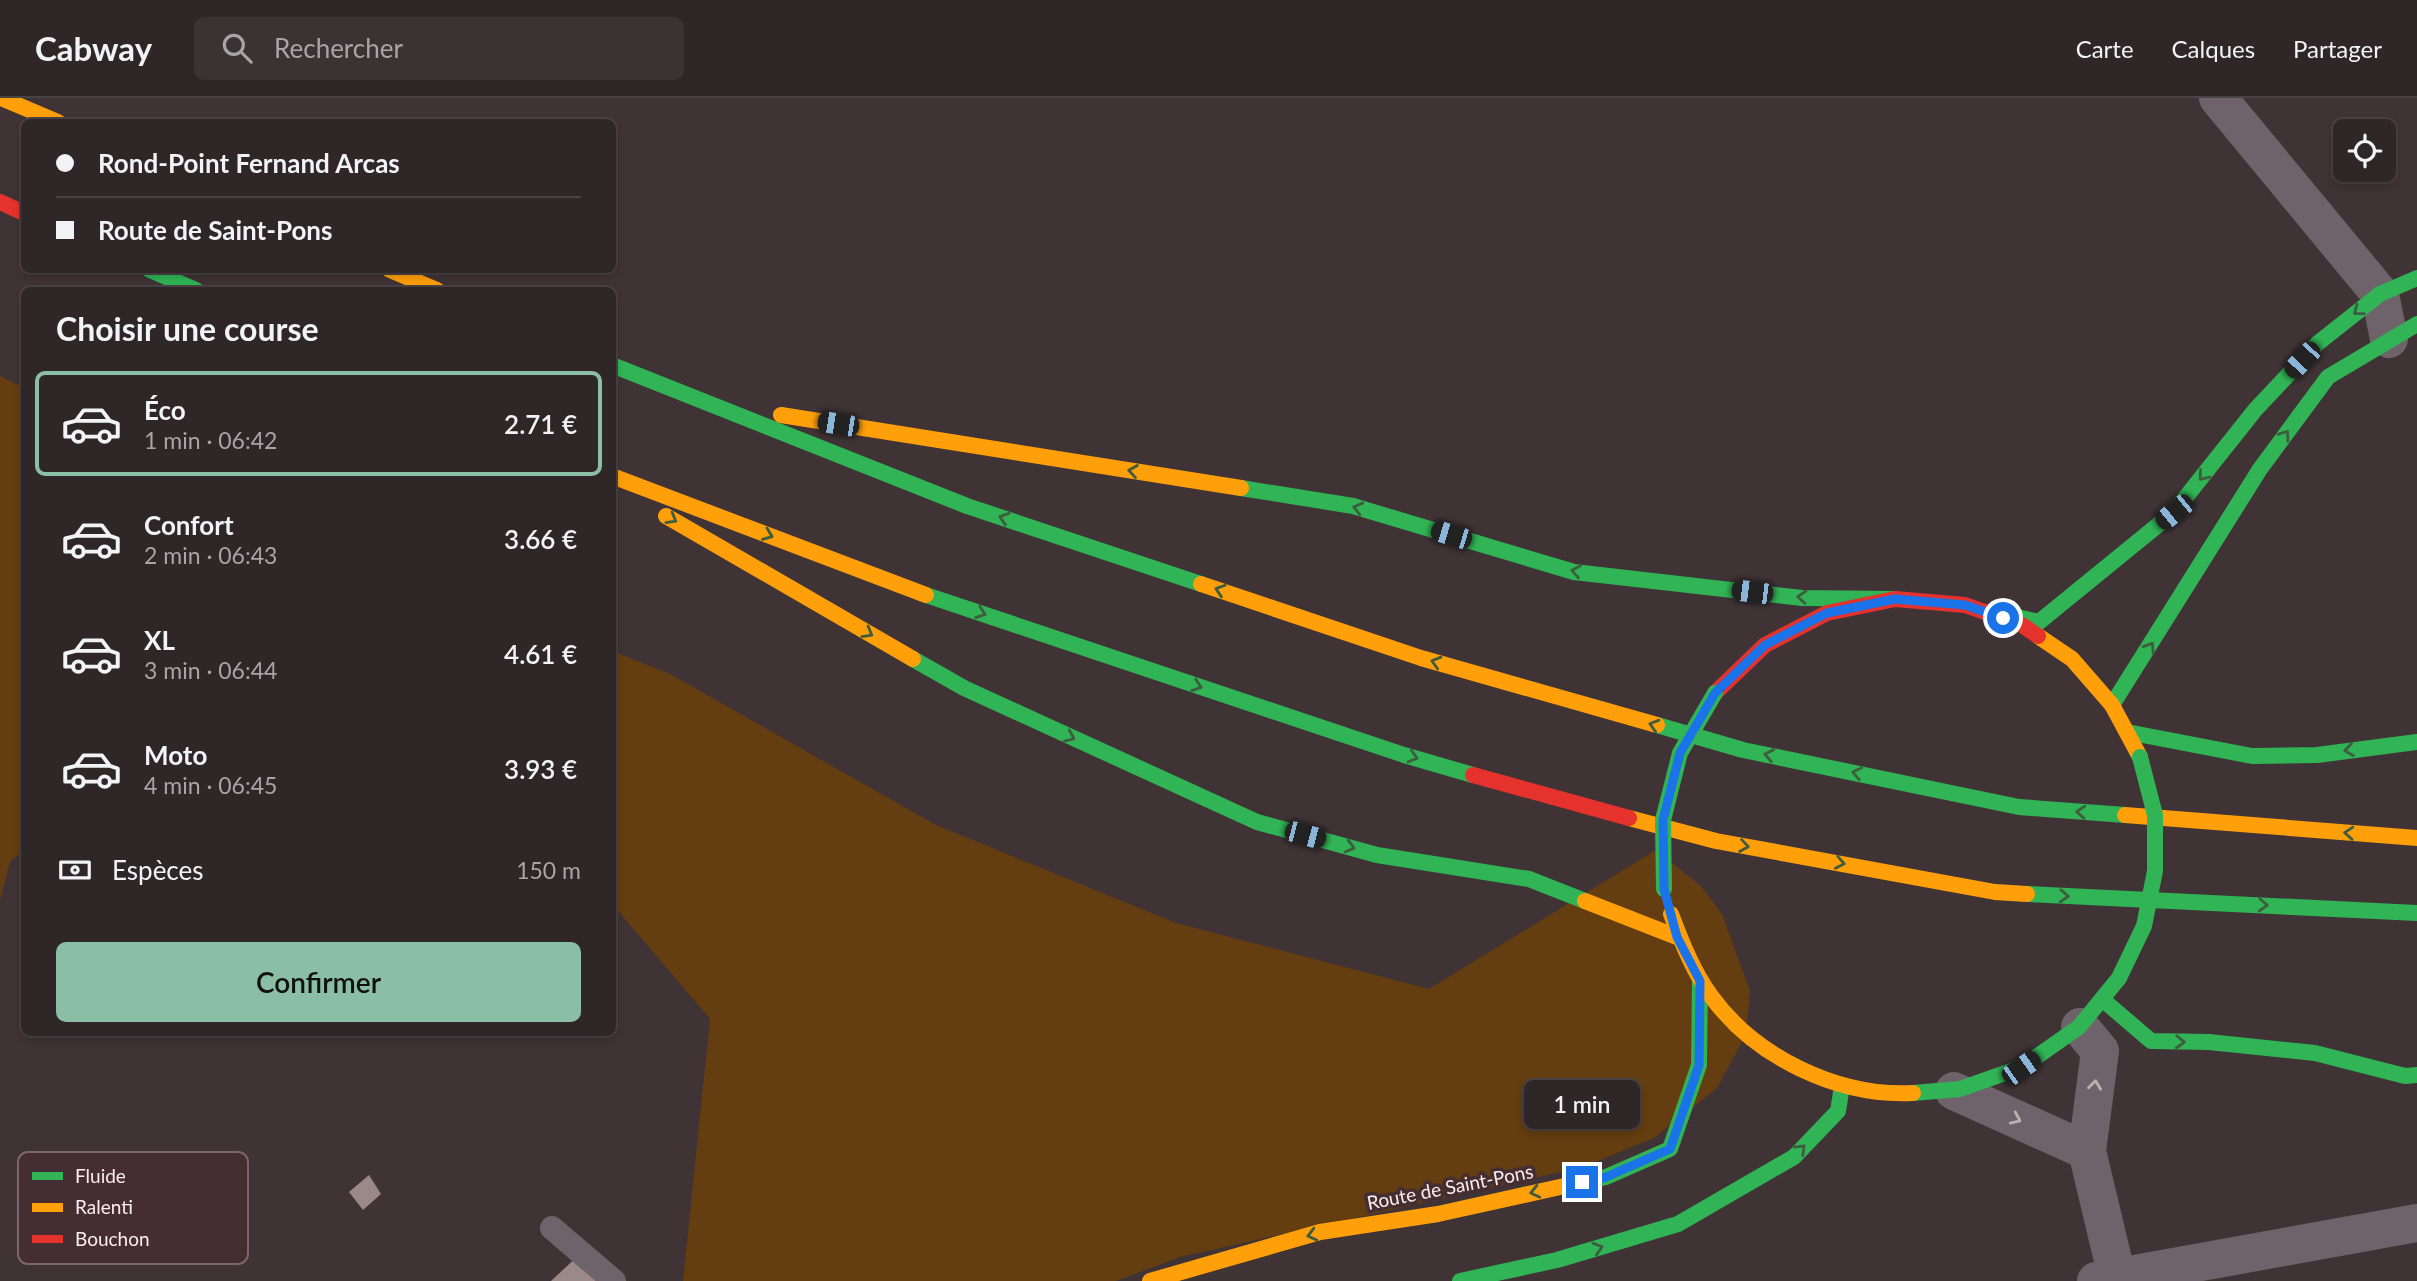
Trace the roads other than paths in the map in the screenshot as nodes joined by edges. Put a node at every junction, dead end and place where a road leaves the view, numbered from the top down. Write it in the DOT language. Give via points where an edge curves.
graph roads {
  1 [pos="1,98"];
  2 [pos="2218,98"];
  3 [pos="51,119"];
  4 [pos="0,202"];
  5 [pos="21,212"];
  6 [pos="157,273"];
  7 [pos="397,273"];
  8 [pos="2417,278"];
  9 [pos="189,287"];
  10 [pos="430,287"];
  11 [pos="2380,294"];
  12 [pos="2403,331"];
  13 [pos="616,359"];
  14 [pos="616,367"];
  15 [pos="616,477"];
  16 [pos="616,487"];
  17 [pos="1895,599"];
  18 [pos="1965,605"];
  19 [pos="2112,705"];
  20 [pos="2127,732"];
  21 [pos="2417,742"];
  22 [pos="2417,838"];
  23 [pos="2417,913"];
  24 [pos="1677,937"];
  25 [pos="1700,981"];
  26 [pos="2091,1013"];
  27 [pos="2417,1075"];
  28 [pos="1842,1086"];
  29 [pos="1954,1091"];
  30 [pos="2087,1151"];
  31 [pos="2417,1223"];
  32 [pos="552,1228"];
  33 [pos="2106,1279"];
  34 [pos="614,1281"];
  35 [pos="1150,1281"];
  36 [pos="1461,1281"];
  1 -- 3 [label="main road"];
  2 -- 11 [label="street"];
  4 -- 5 [label="main road"];
  6 -- 9 [label="main road"];
  7 -- 10 [label="main road"];
  8 -- 11 [label="main road"];
  11 -- 12 [label="street"];
  11 -- 18 [label="main road, one-way" via="2318,343 2255,410 2174,512 2039,622"];
  19 -- 12 [label="main road, one-way" via="2260,469 2328,377"];
  17 -- 13 [label="main road, one-way" via="1802,598 1574,572 1353,506 784,415"];
  22 -- 14 [label="main road, one-way" via="2019,807 1744,750 1421,658 967,506"];
  15 -- 23 [label="main road, one-way" via="914,591 1391,751 1716,841 1995,892"];
  16 -- 24 [label="main road, one-way" via="964,688 1257,822 1377,855 1529,879"];
  17 -- 18 [label="main road"];
  17 -- 24 [label="main road, bridge" via="1827,613 1765,645 1715,693 1680,753 1663,820 1664,889"];
  18 -- 19 [label="main road" via="2022,625 2072,659"];
  19 -- 20 [label="main road"];
  21 -- 20 [label="main road, one-way" via="2317,755 2252,756"];
  20 -- 26 [label="main road, bridge" via="2140,757 2155,815 2155,871 2144,926 2119,978"];
  24 -- 25 [label="main road"];
  25 -- 28 [label="main road" via="1738,1028 1787,1063"];
  25 -- 35 [label="main road, Route de Saint-Pons, one-way" via="1699,1065 1670,1149 1606,1177 1438,1214 1320,1232"];
  26 -- 27 [label="main road, one-way" via="2151,1041 2315,1053 2405,1076"];
  26 -- 29 [label="main road" via="2021,1068"];
  30 -- 26 [label="street, one-way" via="2100,1051"];
  28 -- 29 [label="main road" via="1898,1095"];
  36 -- 28 [label="main road, one-way" via="1557,1260 1678,1224 1794,1157 1838,1111"];
  29 -- 30 [label="street, one-way"];
  30 -- 33 [label="street"];
  31 -- 33 [label="street"];
  32 -- 34 [label="lane"];
}
